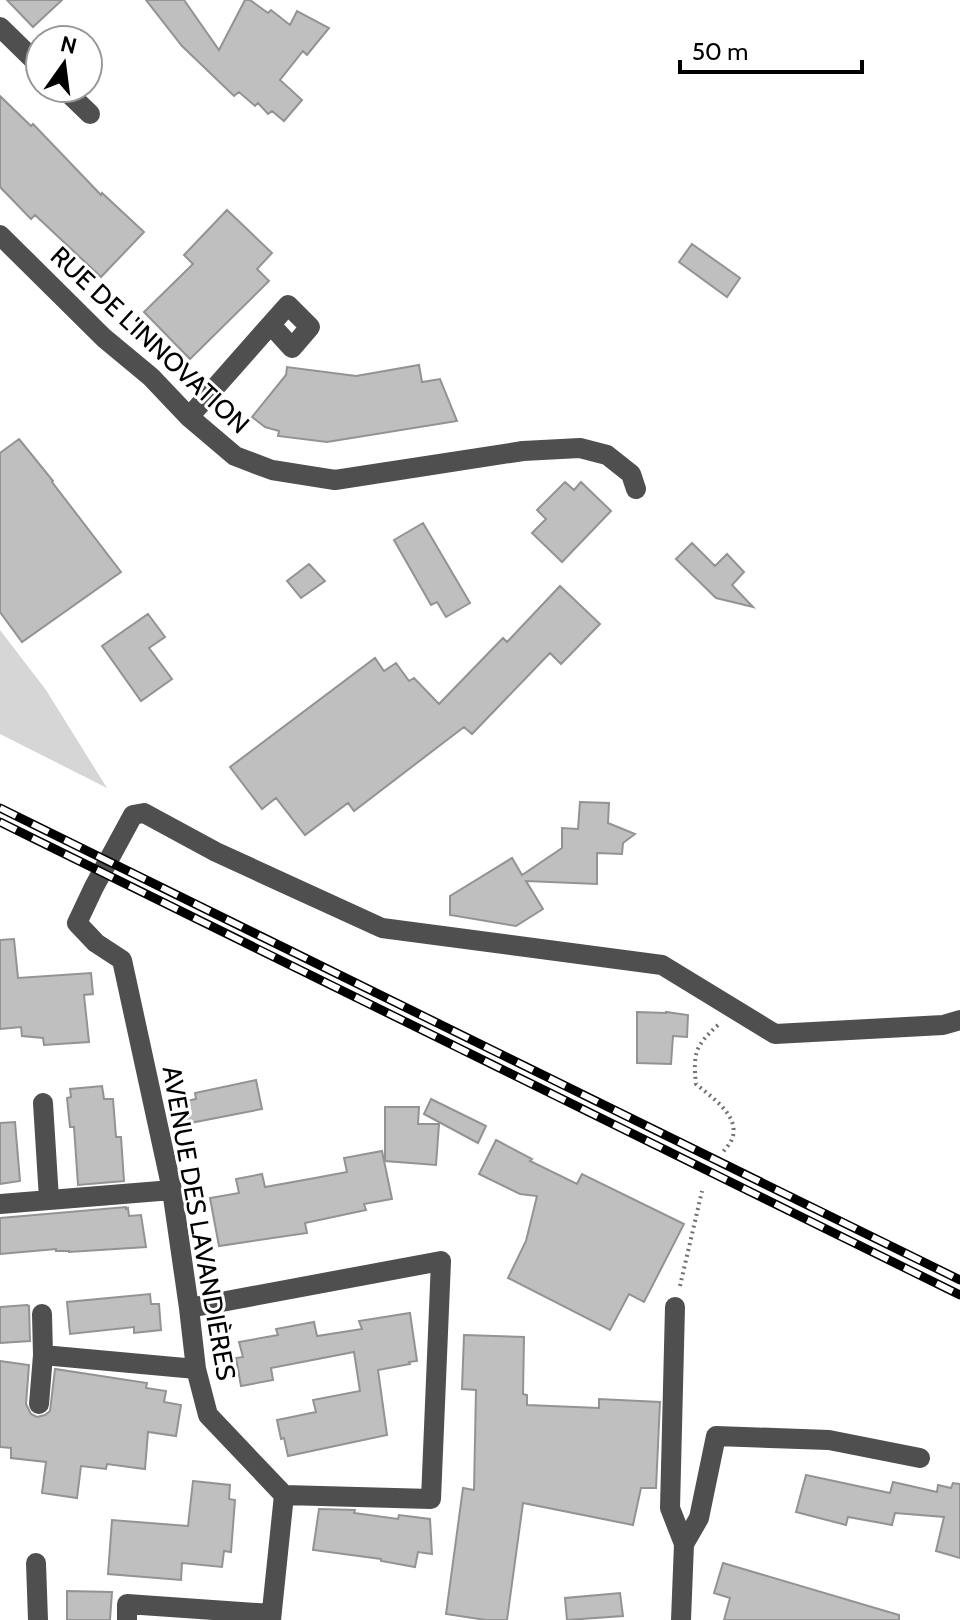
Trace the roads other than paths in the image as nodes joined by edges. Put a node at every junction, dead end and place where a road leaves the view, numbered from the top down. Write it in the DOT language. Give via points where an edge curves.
graph roads {
  1 [pos="0,27"];
  2 [pos="24,50"];
  3 [pos="80,104"];
  4 [pos="90,114"];
  5 [pos="0,235"];
  6 [pos="271,325"];
  7 [pos="189,417"];
  8 [pos="636,489"];
  9 [pos="960,1020"];
  10 [pos="43,1103"];
  11 [pos="172,1190"];
  12 [pos="49,1199"];
  13 [pos="0,1204"];
  14 [pos="675,1307"];
  15 [pos="189,1308"];
  16 [pos="42,1314"];
  17 [pos="43,1355"];
  18 [pos="196,1369"];
  19 [pos="39,1404"];
  20 [pos="920,1458"];
  21 [pos="284,1495"];
  22 [pos="684,1544"];
  23 [pos="36,1563"];
  24 [pos="271,1617"];
  25 [pos="38,1620"];
  26 [pos="127,1620"];
  27 [pos="681,1620"];
  1 -- 2 [label="street"];
  3 -- 4 [label="street"];
  5 -- 7 [label="street, RUE DE L'INNOVATION"];
  6 -- 7 [label="street"];
  7 -- 8 [label="street, RUE DE L'INNOVATION" via="235,456 272,470 335,480 523,451 580,448 607,455 631,474"];
  9 -- 11 [label="street, AVENUE DES LAVANDIÈRES" via="775,1034 662,965 382,928 144,813 133,815 77,923 122,960"];
  10 -- 12 [label="street"];
  11 -- 12 [label="street"];
  11 -- 15 [label="street, AVENUE DES LAVANDIÈRES"];
  12 -- 13 [label="street"];
  14 -- 22 [label="street" via="670,1508"];
  15 -- 18 [label="street, AVENUE DES LAVANDIÈRES"];
  15 -- 21 [label="street" via="441,1261 431,1499"];
  16 -- 17 [label="street"];
  17 -- 18 [label="street"];
  17 -- 19 [label="street"];
  18 -- 21 [label="street, AVENUE DES LAVANDIÈRES" via="208,1415"];
  20 -- 22 [label="street" via="829,1440 716,1436 699,1518"];
  21 -- 24 [label="street"];
  22 -- 27 [label="street"];
  23 -- 25 [label="street"];
  24 -- 26 [label="street" via="127,1604"];
}
